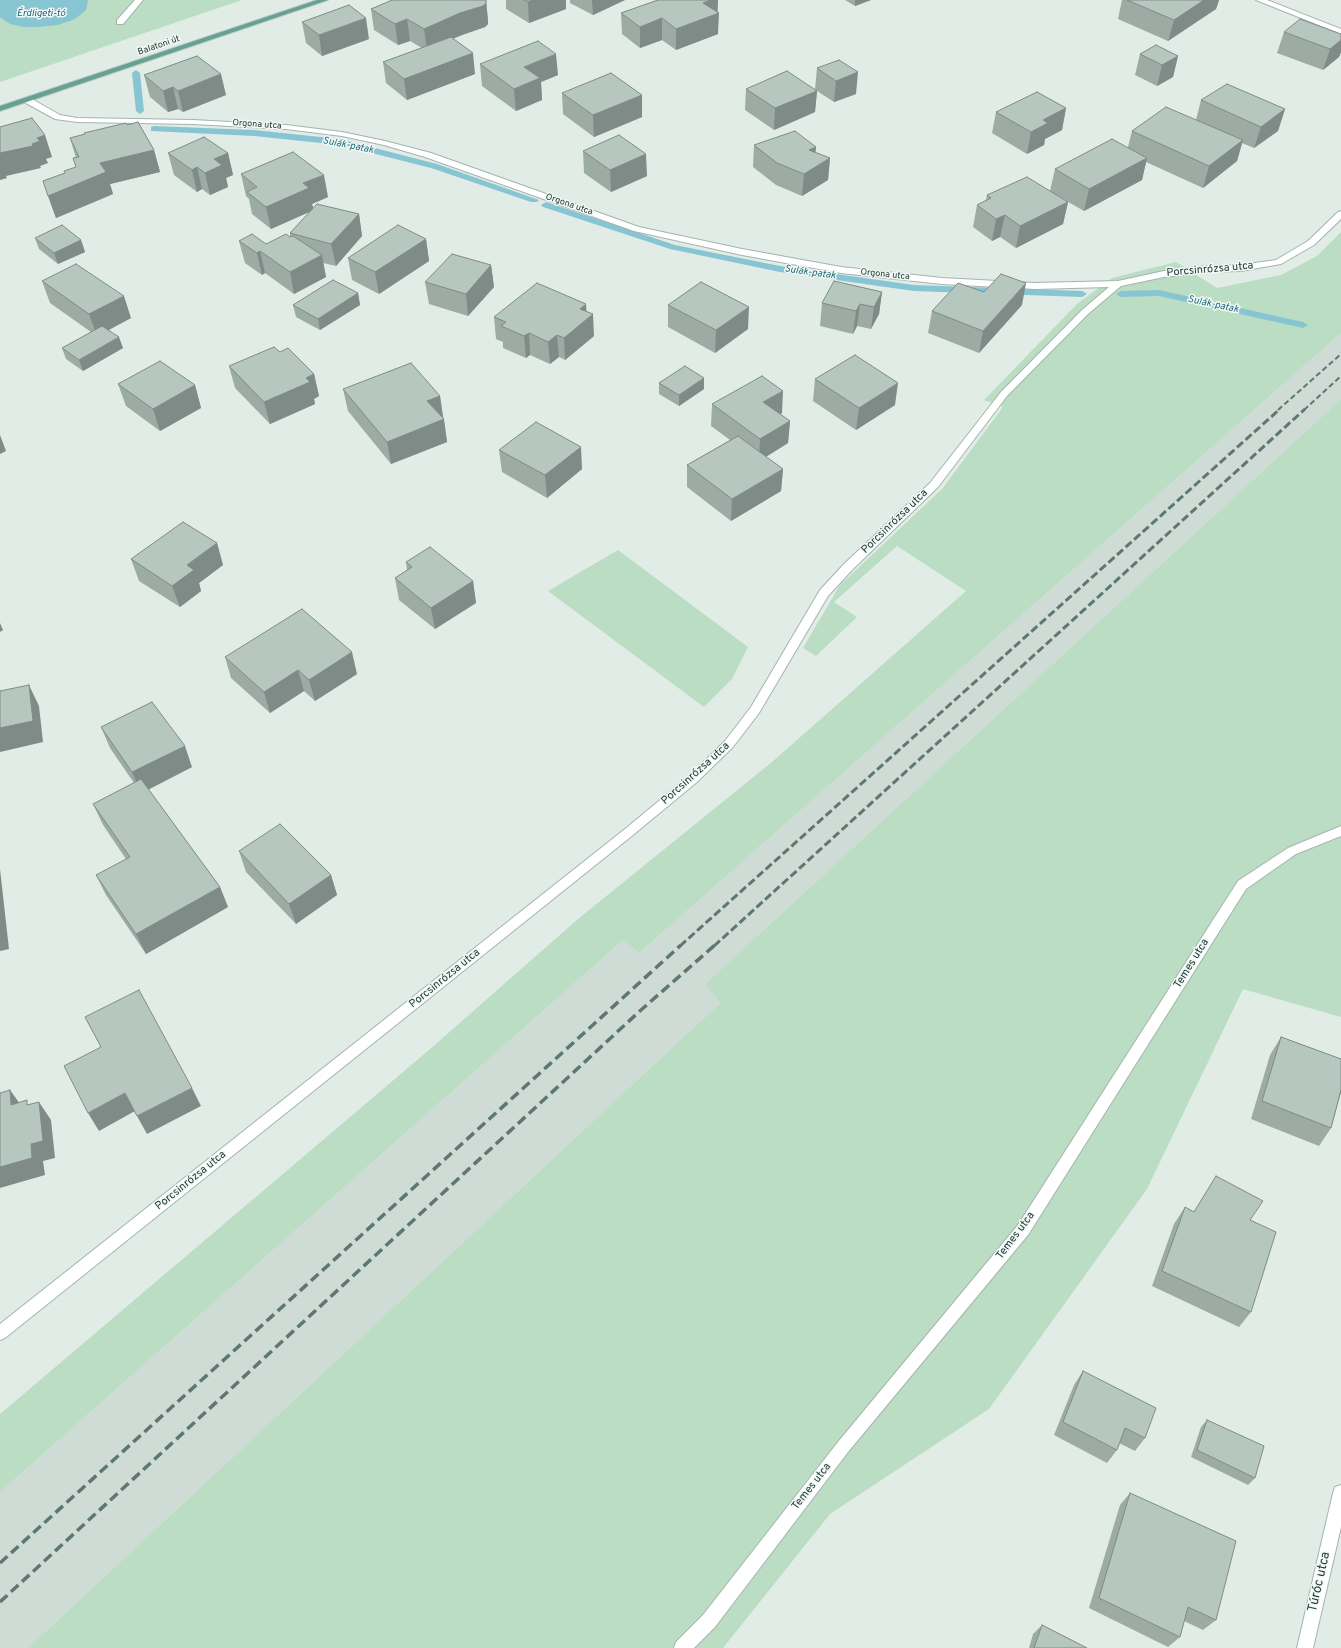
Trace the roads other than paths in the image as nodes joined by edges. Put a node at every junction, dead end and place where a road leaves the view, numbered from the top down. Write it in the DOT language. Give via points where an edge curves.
graph roads {
  1 [pos="139,0"];
  2 [pos="324,0"];
  3 [pos="1260,0"];
  4 [pos="120,22"];
  5 [pos="1341,32"];
  6 [pos="27,100"];
  7 [pos="0,109"];
  8 [pos="1341,214"];
  9 [pos="1118,284"];
  10 [pos="1341,831"];
  11 [pos="0,1333"];
  12 [pos="1341,1493"];
  13 [pos="682,1648"];
  14 [pos="1305,1648"];
  1 -- 4 [label="street"];
  2 -- 6 [label="main road, Balatoni út"];
  3 -- 5 [label="street"];
  6 -- 7 [label="main road, Balatoni út"];
  6 -- 9 [label="street, Orgona utca" via="58,117 77,120 193,122 286,127 342,134 428,155 637,229 841,270 942,281 1035,286"];
  8 -- 9 [label="street, Porcsinrózsa utca" via="1311,243 1278,262 1242,268 1164,274"];
  9 -- 11 [label="street, Porcsinrózsa utca" via="1085,312 1004,394 934,485 824,593 755,710 729,744 693,778 629,832"];
  10 -- 13 [label="street, Temes utca" via="1292,851 1242,885 1023,1230 843,1447 709,1621"];
  12 -- 14 [label="street, Túróc utca"];
}
